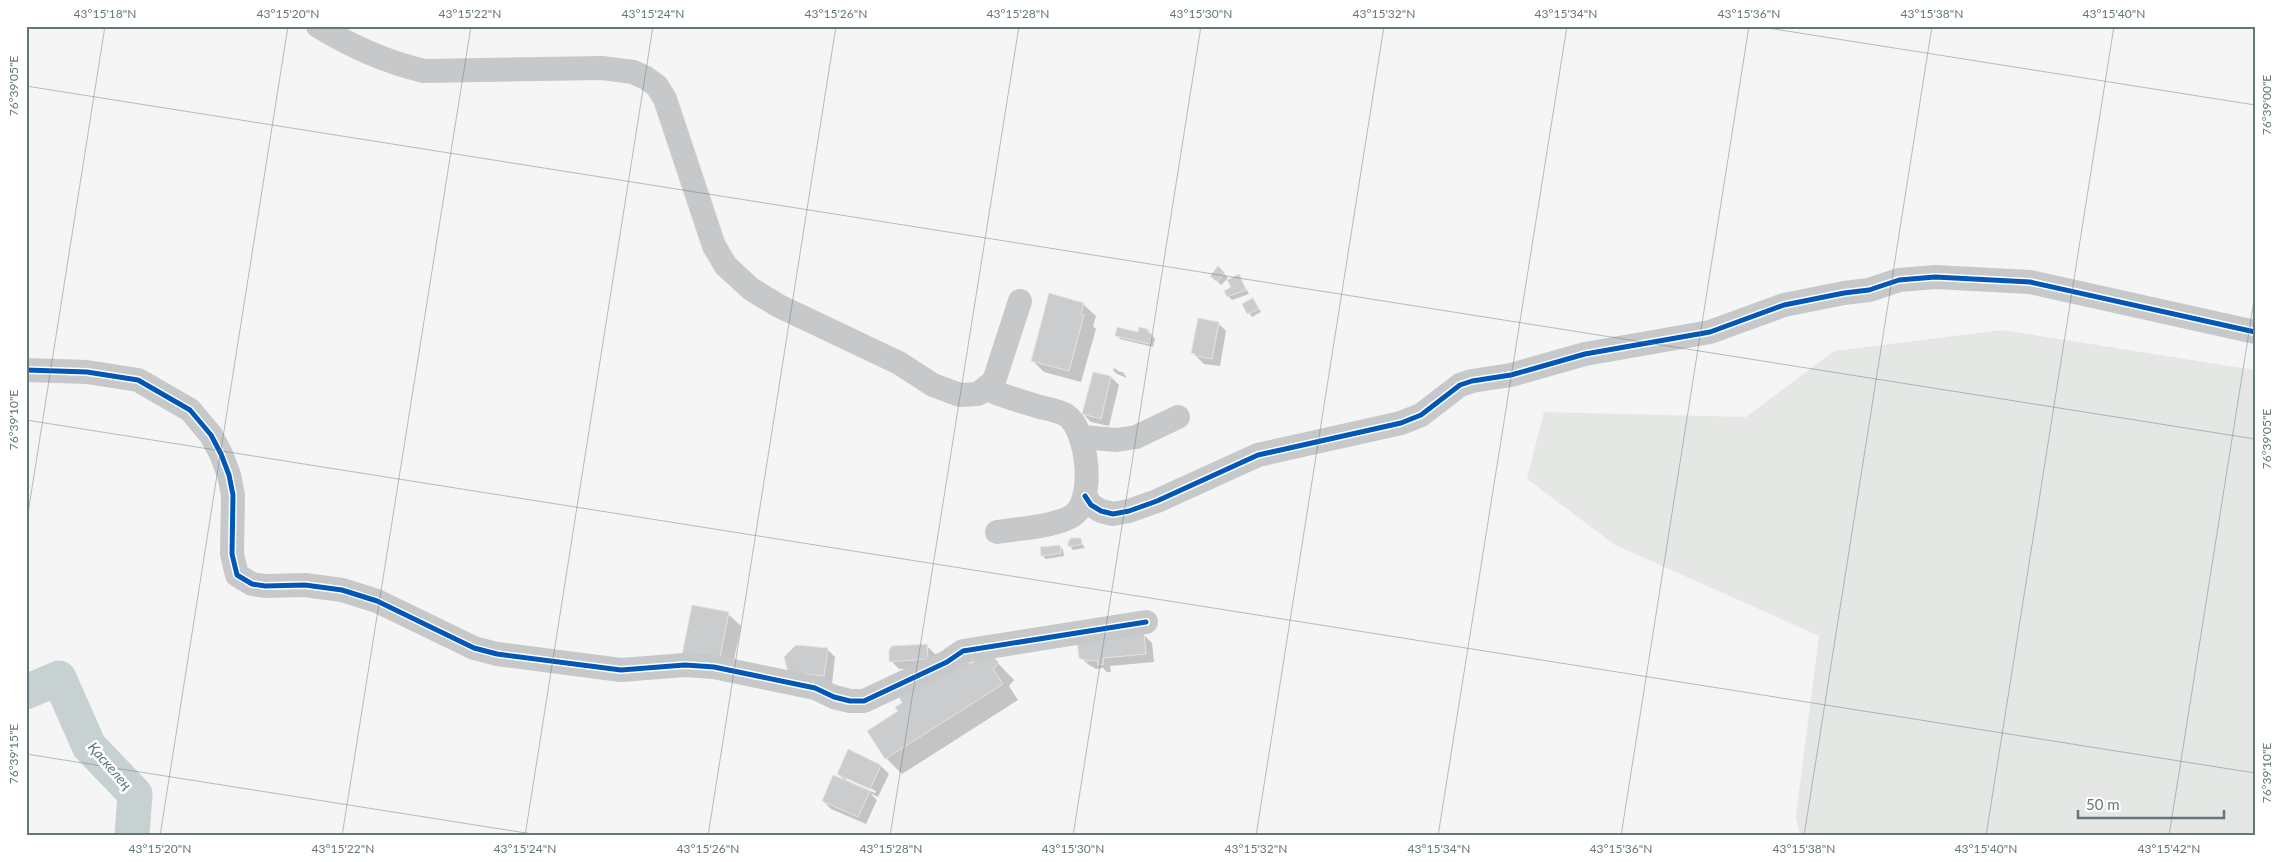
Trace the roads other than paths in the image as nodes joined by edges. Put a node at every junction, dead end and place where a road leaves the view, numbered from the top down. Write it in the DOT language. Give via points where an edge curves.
graph roads {
  1 [pos="318,26"];
  2 [pos="1020,301"];
  3 [pos="2255,332"];
  4 [pos="26,370"];
  5 [pos="986,389"];
  6 [pos="1178,417"];
  7 [pos="1082,437"];
  8 [pos="1085,496"];
  9 [pos="998,532"];
  10 [pos="1146,622"];
  1 -- 5 [label="street" via="370,54 424,71 602,68 633,72 646,78 657,86 665,99 714,246 736,276 779,306 899,363 933,385 960,395 978,394"];
  2 -- 5 [label="street" via="998,373"];
  3 -- 8 [label="street" via="2030,282 1935,277 1899,280 1869,290 1784,305 1710,332 1602,350 1511,375 1472,381 1460,385 1421,415 1401,423 1258,454 1129,512 1113,514 1101,511"];
  4 -- 10 [label="street" via="87,372 138,380 190,410 211,435 228,476 233,495 232,554 237,575 252,584 265,586 305,585 342,590 377,601 474,648 497,654 622,670 685,664 714,667 815,688 850,701 864,701 947,662 963,651"];
  5 -- 7 [label="street" via="1066,415"];
  6 -- 7 [label="street" via="1136,437 1117,440"];
  7 -- 8 [label="street"];
  8 -- 9 [label="street" via="1074,515 1062,521"];
}
